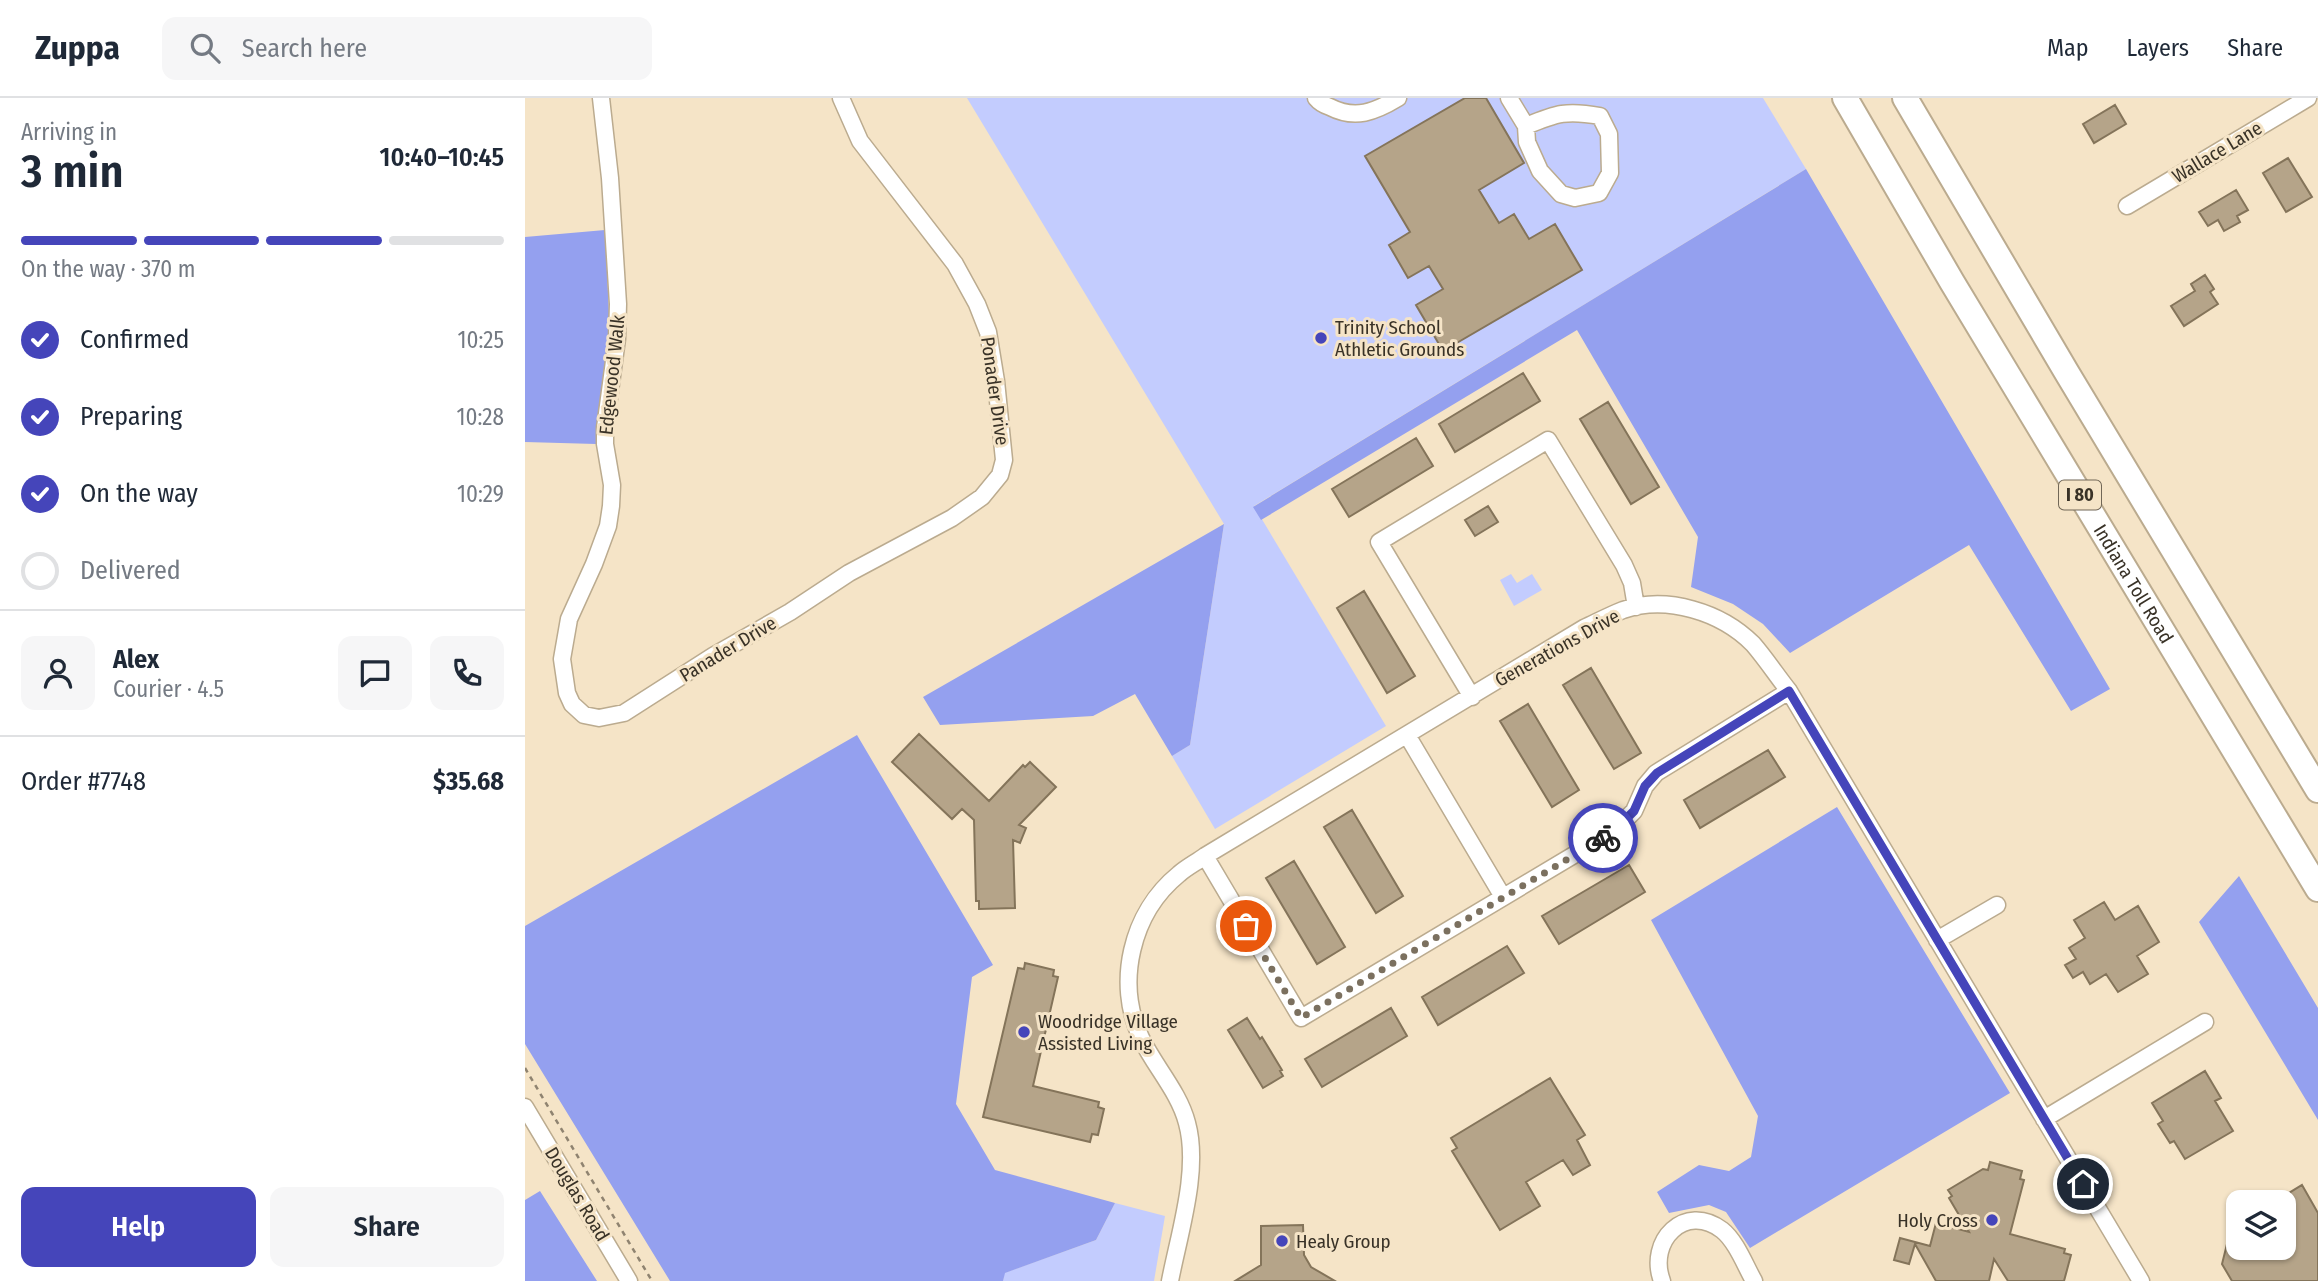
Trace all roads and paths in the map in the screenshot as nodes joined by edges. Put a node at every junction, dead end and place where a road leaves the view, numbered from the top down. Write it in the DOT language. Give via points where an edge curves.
graph roads {
  1 [pos="601,98"];
  2 [pos="841,98"];
  3 [pos="1316,98"];
  4 [pos="1398,98"];
  5 [pos="1509,98"];
  6 [pos="1845,98"];
  7 [pos="1905,98"];
  8 [pos="2308,98"];
  9 [pos="1526,126"];
  10 [pos="2127,206"];
  11 [pos="1636,607"];
  12 [pos="790,612"];
  13 [pos="665,686"];
  14 [pos="1789,691"];
  15 [pos="1472,696"];
  16 [pos="1407,734"];
  17 [pos="2318,790"];
  18 [pos="1205,856"];
  19 [pos="2318,889"];
  20 [pos="1503,897"];
  21 [pos="1997,905"];
  22 [pos="1937,940"];
  23 [pos="2205,1022"];
  24 [pos="525,1068"];
  25 [pos="525,1107"];
  26 [pos="2044,1118"];
  27 [pos="629,1281"];
  28 [pos="652,1281"];
  29 [pos="1170,1281"];
  30 [pos="1662,1281"];
  31 [pos="1754,1281"];
  32 [pos="2141,1281"];
  1 -- 13 [label="street, Edgewood Walk" via="618,303 605,428 611,506 608,526 565,634 563,678 572,704 583,715 599,718 624,713"];
  2 -- 12 [label="street, Ponader Drive" via="860,141 955,264 977,304 988,332 1004,460 995,483 969,508 849,573"];
  3 -- 4 [label="street" via="1343,114 1361,114"];
  5 -- 9 [label="street"];
  6 -- 19 [label="highway, Indiana Toll Road / I 80"];
  7 -- 17 [label="highway, I 80"];
  8 -- 10 [label="street, Wallace Lane"];
  9 -- 9 [label="street" via="1527,142 1540,171 1560,194 1576,198 1599,192 1610,173 1609,134 1600,116 1576,111"];
  11 -- 14 [label="street, Generations Drive" via="1687,607 1712,616 1752,643"];
  11 -- 15 [label="street, Generations Drive" via="1584,628"];
  11 -- 15 [label="street" via="1624,565 1548,440 1379,542"];
  12 -- 13 [label="street, Panader Drive"];
  14 -- 20 [label="street" via="1657,773 1645,786 1634,811 1614,831"];
  14 -- 22 [label="street, Generations Drive"];
  15 -- 16 [label="street, Generations Drive"];
  16 -- 18 [label="street, Generations Drive"];
  16 -- 20 [label="street"];
  18 -- 20 [label="street" via="1301,1018"];
  18 -- 29 [label="street, Generations Drive" via="1179,874 1150,906 1139,927 1129,970 1133,1016 1187,1122 1191,1151"];
  21 -- 22 [label="street"];
  22 -- 26 [label="street, Generations Drive"];
  23 -- 26 [label="street"];
  24 -- 28 [label="path"];
  25 -- 27 [label="street, Douglas Road"];
  26 -- 32 [label="street, Generations Drive"];
  30 -- 31 [label="street" via="1657,1259 1665,1236 1682,1224 1695,1222 1707,1223 1727,1235"];
}
